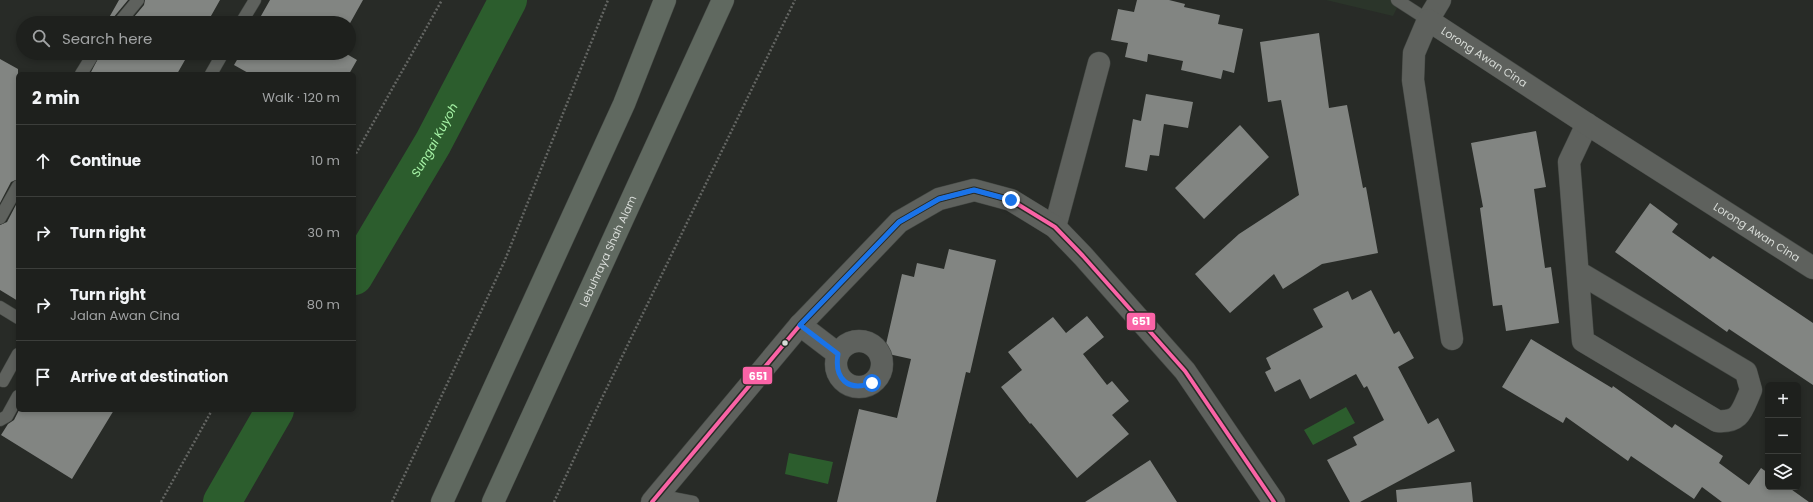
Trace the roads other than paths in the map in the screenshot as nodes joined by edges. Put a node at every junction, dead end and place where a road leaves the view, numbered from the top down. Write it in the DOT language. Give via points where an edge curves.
graph roads {
  1 [pos="138,0"];
  2 [pos="255,0"];
  3 [pos="665,0"];
  4 [pos="723,0"];
  5 [pos="1397,0"];
  6 [pos="1440,0"];
  7 [pos="124,16"];
  8 [pos="245,16"];
  9 [pos="1428,20"];
  10 [pos="90,60"];
  11 [pos="219,60"];
  12 [pos="1099,63"];
  13 [pos="82,72"];
  14 [pos="212,72"];
  15 [pos="1587,124"];
  16 [pos="16,190"];
  17 [pos="0,218"];
  18 [pos="1055,227"];
  19 [pos="1813,268"];
  20 [pos="1578,272"];
  21 [pos="0,307"];
  22 [pos="16,317"];
  23 [pos="800,325"];
  24 [pos="1452,339"];
  25 [pos="838,354"];
  26 [pos="16,357"];
  27 [pos="1,382"];
  28 [pos="16,400"];
  29 [pos="0,420"];
  30 [pos="655,498"];
  31 [pos="442,502"];
  32 [pos="493,502"];
  33 [pos="693,502"];
  34 [pos="1274,502"];
  1 -- 7 [label="lane"];
  2 -- 8 [label="lane"];
  3 -- 31 [label="highway" via="624,104"];
  4 -- 32 [label="highway, Lebuhraya Shah Alam"];
  5 -- 9 [label="lane"];
  6 -- 9 [label="street"];
  9 -- 15 [label="street, Lorong Awan Cina"];
  9 -- 24 [label="street, Lorong Awan Cina" via="1414,53 1413,80"];
  10 -- 13 [label="lane"];
  11 -- 14 [label="lane"];
  12 -- 18 [label="street"];
  15 -- 19 [label="street, Lorong Awan Cina"];
  15 -- 20 [label="street" via="1569,162"];
  16 -- 17 [label="lane"];
  18 -- 23 [label="street" via="1011,200 974,190 939,199 899,222"];
  18 -- 34 [label="street" via="1185,371"];
  20 -- 20 [label="street" via="1746,372 1752,390 1739,416 1727,422 1717,421 1583,341"];
  21 -- 22 [label="lane"];
  23 -- 25 [label="street"];
  23 -- 30 [label="street"];
  26 -- 27 [label="lane"];
  28 -- 29 [label="lane" via="7,416"];
  30 -- 33 [label="lane"];
}
